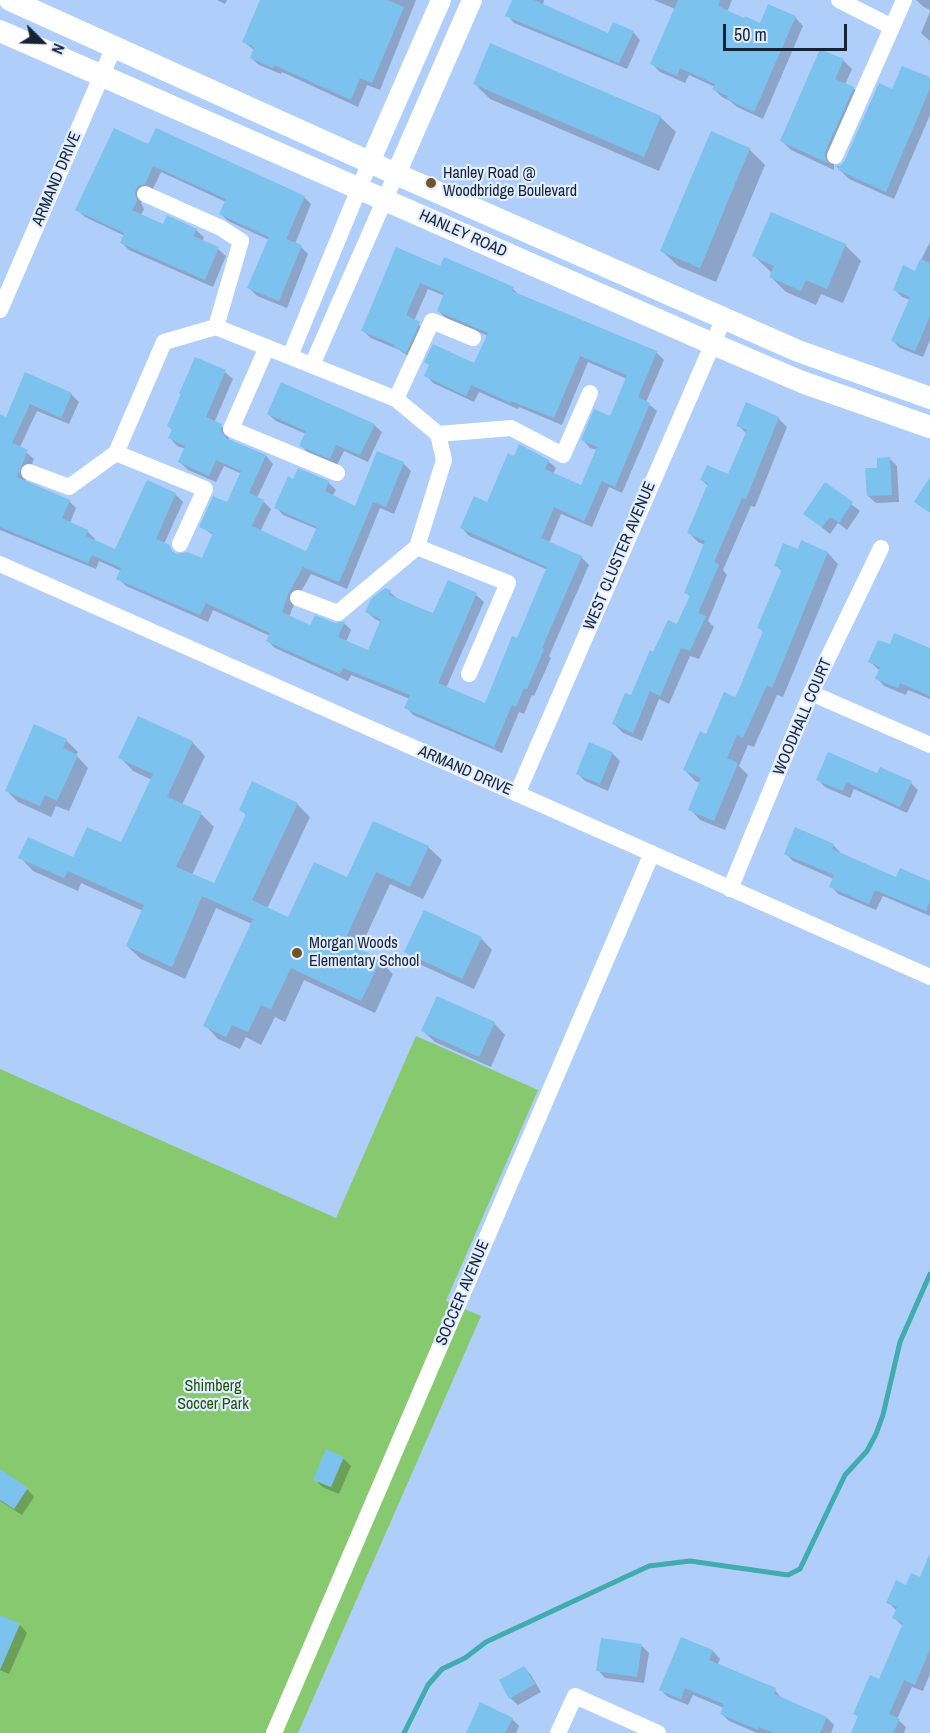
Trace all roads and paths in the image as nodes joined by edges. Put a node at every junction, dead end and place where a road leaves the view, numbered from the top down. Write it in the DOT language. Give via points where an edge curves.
graph roads {
  1 [pos="10,0"];
  2 [pos="441,0"];
  3 [pos="472,0"];
  4 [pos="839,0"];
  5 [pos="904,0"];
  6 [pos="892,27"];
  7 [pos="0,31"];
  8 [pos="114,47"];
  9 [pos="102,76"];
  10 [pos="835,156"];
  11 [pos="370,162"];
  12 [pos="396,174"];
  13 [pos="359,189"];
  14 [pos="145,194"];
  15 [pos="386,200"];
  16 [pos="0,310"];
  17 [pos="724,318"];
  18 [pos="216,327"];
  19 [pos="473,338"];
  20 [pos="712,344"];
  21 [pos="267,347"];
  22 [pos="287,355"];
  23 [pos="312,365"];
  24 [pos="590,393"];
  25 [pos="930,398"];
  26 [pos="396,399"];
  27 [pos="930,427"];
  28 [pos="438,434"];
  29 [pos="116,453"];
  30 [pos="29,472"];
  31 [pos="337,473"];
  32 [pos="180,544"];
  33 [pos="417,547"];
  34 [pos="881,548"];
  35 [pos="0,564"];
  36 [pos="298,598"];
  37 [pos="469,674"];
  38 [pos="811,693"];
  39 [pos="930,745"];
  40 [pos="517,794"];
  41 [pos="652,853"];
  42 [pos="730,889"];
  43 [pos="930,977"];
  44 [pos="274,1733"];
  45 [pos="558,1733"];
  46 [pos="658,1733"];
  1 -- 8 [label="main road, HANLEY ROAD"];
  2 -- 11 [label="street"];
  3 -- 12 [label="street"];
  4 -- 6 [label="street"];
  5 -- 6 [label="street"];
  6 -- 10 [label="street"];
  7 -- 9 [label="main road, HANLEY ROAD"];
  8 -- 9 [label="street, ARMAND DRIVE"];
  8 -- 11 [label="main road, HANLEY ROAD"];
  9 -- 13 [label="main road, HANLEY ROAD"];
  9 -- 16 [label="street, ARMAND DRIVE"];
  11 -- 12 [label="main road, HANLEY ROAD"];
  11 -- 13 [label="street"];
  12 -- 15 [label="street"];
  12 -- 17 [label="main road, HANLEY ROAD"];
  13 -- 15 [label="main road, HANLEY ROAD"];
  13 -- 22 [label="street"];
  14 -- 18 [label="street" via="241,241"];
  15 -- 20 [label="main road, HANLEY ROAD"];
  15 -- 23 [label="street"];
  17 -- 20 [label="street, WEST CLUSTER AVENUE"];
  17 -- 25 [label="main road, HANLEY ROAD" via="798,351"];
  18 -- 21 [label="street"];
  18 -- 29 [label="street" via="164,342"];
  19 -- 26 [label="street" via="432,321"];
  20 -- 27 [label="main road, HANLEY ROAD" via="802,382"];
  20 -- 40 [label="street, WEST CLUSTER AVENUE"];
  21 -- 22 [label="street"];
  21 -- 31 [label="street" via="231,429"];
  22 -- 23 [label="street"];
  23 -- 26 [label="street"];
  24 -- 28 [label="street" via="563,455 511,428"];
  26 -- 28 [label="street"];
  28 -- 33 [label="street" via="444,460"];
  29 -- 30 [label="street" via="69,487"];
  29 -- 32 [label="street" via="205,489"];
  33 -- 36 [label="street" via="338,613"];
  33 -- 37 [label="street" via="508,583"];
  34 -- 38 [label="street, WOODHALL COURT"];
  35 -- 40 [label="street, ARMAND DRIVE"];
  38 -- 39 [label="street"];
  38 -- 42 [label="street, WOODHALL COURT"];
  40 -- 41 [label="street, ARMAND DRIVE"];
  41 -- 42 [label="street, ARMAND DRIVE"];
  41 -- 44 [label="street, SOCCER AVENUE"];
  42 -- 43 [label="street, ARMAND DRIVE"];
  45 -- 46 [label="street" via="575,1696"];
}
